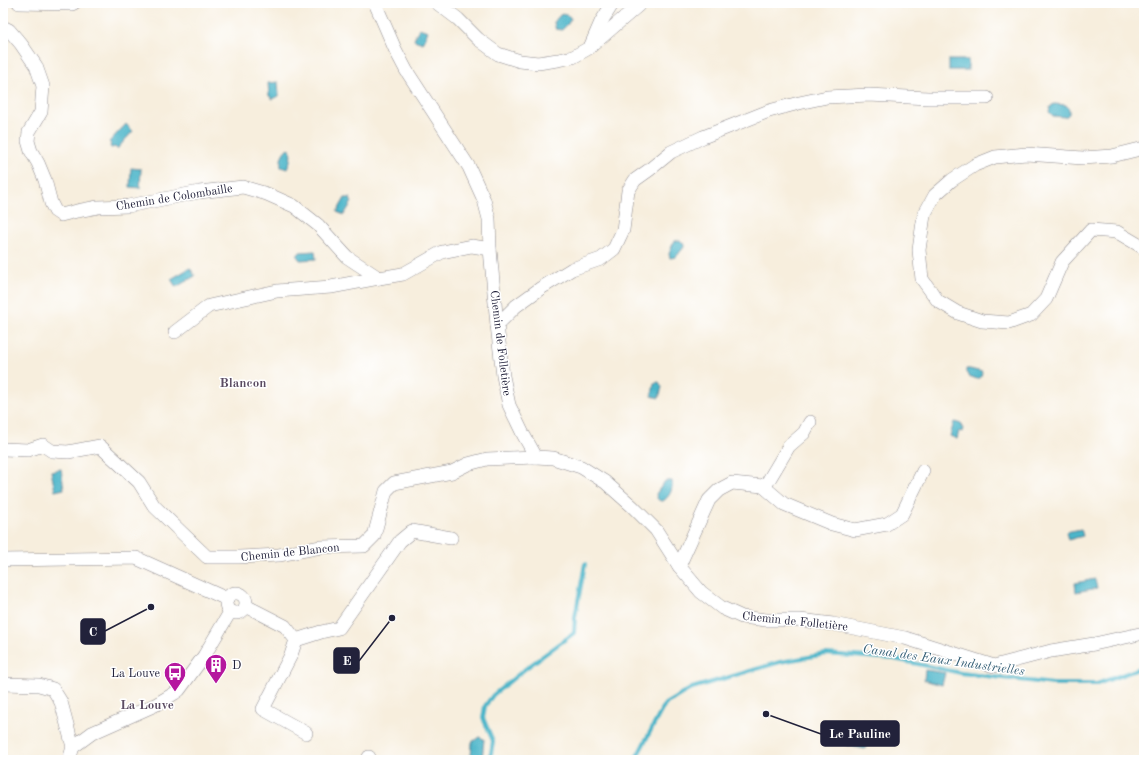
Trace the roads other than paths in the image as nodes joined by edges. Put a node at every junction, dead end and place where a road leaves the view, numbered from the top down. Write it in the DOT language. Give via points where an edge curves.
graph roads {
  1 [pos="19,3"];
  2 [pos="74,3"];
  3 [pos="375,3"];
  4 [pos="437,3"];
  5 [pos="613,3"];
  6 [pos="641,3"];
  7 [pos="3,27"];
  8 [pos="589,48"];
  9 [pos="987,98"];
  10 [pos="1144,148"];
  11 [pos="1144,248"];
  12 [pos="490,249"];
  13 [pos="379,278"];
  14 [pos="497,325"];
  15 [pos="175,332"];
  16 [pos="810,422"];
  17 [pos="3,449"];
  18 [pos="536,456"];
  19 [pos="923,471"];
  20 [pos="763,486"];
  21 [pos="451,538"];
  22 [pos="3,560"];
  23 [pos="679,566"];
  24 [pos="227,599"];
  25 [pos="246,606"];
  26 [pos="230,612"];
  27 [pos="1144,633"];
  28 [pos="296,640"];
  29 [pos="3,684"];
  30 [pos="306,733"];
  31 [pos="71,754"];
  1 -- 2 [label="street"];
  3 -- 12 [label="street, Chemin de Folletière" via="406,70 469,167 484,200 489,219"];
  4 -- 8 [label="street" via="498,54 520,61 538,63 558,60 573,57"];
  5 -- 8 [label="street"];
  6 -- 8 [label="street"];
  7 -- 13 [label="street, Chemin de Colombaille" via="21,44 36,66 43,86 41,112 28,132 28,141 46,180 55,211 61,215 98,207 128,206 199,192 243,187 294,206 318,225 347,257"];
  9 -- 14 [label="street" via="869,95 827,97 769,111 690,143 671,152 634,180 628,191 623,230 614,249 601,259 572,269 541,288 516,306"];
  10 -- 11 [label="street" via="1112,156 1083,158 1026,154 995,157 975,165 935,194 924,215 919,250 922,279 938,301 958,313 982,321 1009,323 1031,314 1046,299 1062,262 1091,230 1117,232"];
  12 -- 13 [label="street" via="472,246 442,252 403,274"];
  12 -- 14 [label="street, Chemin de Folletière"];
  13 -- 15 [label="street" via="330,287 277,291 209,306"];
  14 -- 18 [label="street, Chemin de Folletière" via="509,405"];
  16 -- 20 [label="street" via="804,433 789,446"];
  17 -- 18 [label="street, Chemin de Blancon" via="28,450 43,444 52,451 68,452 100,446 139,482 154,506 207,557 279,555 321,547 364,546 374,536 386,491 394,483 452,472 487,459"];
  18 -- 23 [label="street, Chemin de Folletière" via="553,458 581,467 605,482 656,530"];
  19 -- 20 [label="street" via="902,514 887,524 855,530 832,524 784,504"];
  20 -- 23 [label="street" via="732,483 719,490 709,500"];
  21 -- 28 [label="street" via="412,531 400,541 339,628"];
  22 -- 24 [label="street" via="136,558"];
  23 -- 27 [label="street, Chemin de Folletière" via="701,592 722,608 742,617 833,624 905,638 994,666 1051,651"];
  24 -- 25 [label="street" via="233,593 240,593 247,601"];
  24 -- 26 [label="street" via="226,607"];
  25 -- 26 [label="street" via="241,613"];
  25 -- 28 [label="street" via="285,626"];
  26 -- 31 [label="street" via="204,656 176,693 92,733"];
  28 -- 30 [label="street" via="263,709"];
  29 -- 31 [label="street" via="39,685 53,689 61,702"];
}
